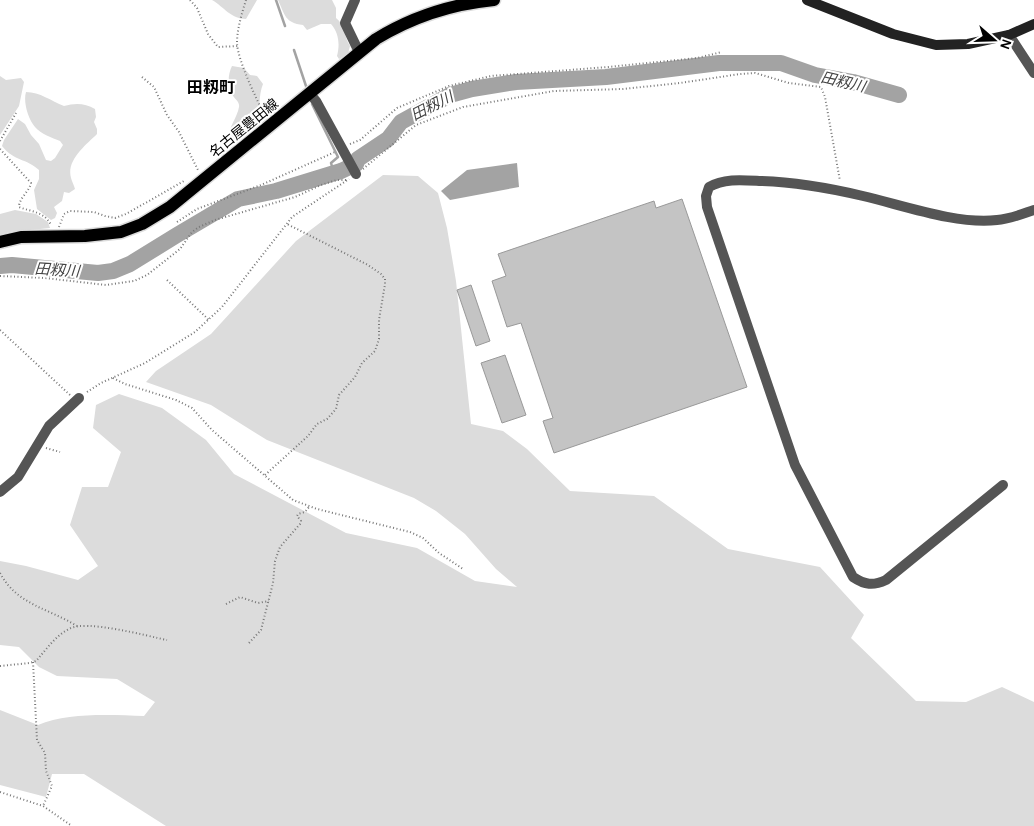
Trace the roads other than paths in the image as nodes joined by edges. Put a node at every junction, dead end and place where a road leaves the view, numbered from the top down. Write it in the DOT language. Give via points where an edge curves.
graph roads {
  1 [pos="355,0"];
  2 [pos="494,0"];
  3 [pos="808,0"];
  4 [pos="1034,24"];
  5 [pos="1009,35"];
  6 [pos="359,52"];
  7 [pos="1034,73"];
  8 [pos="309,94"];
  9 [pos="352,174"];
  10 [pos="1034,210"];
  11 [pos="0,242"];
  12 [pos="79,398"];
  13 [pos="1003,484"];
  14 [pos="0,492"];
  1 -- 6 [label="street" via="345,23"];
  2 -- 6 [label="main road, 名古屋豊田線" via="435,12 401,24"];
  3 -- 5 [label="main road" via="893,34 936,45 968,44"];
  4 -- 5 [label="main road"];
  5 -- 7 [label="street"];
  6 -- 8 [label="main road, 名古屋豊田線"];
  8 -- 9 [label="street" via="316,101"];
  8 -- 11 [label="main road, 名古屋豊田線" via="198,176 170,207 142,224 121,232 21,237"];
  10 -- 13 [label="street" via="997,220 957,219 839,190 740,180 716,183 709,187 706,196 795,465 853,577 868,585 886,580"];
  12 -- 14 [label="street" via="49,426 18,477"];
}
